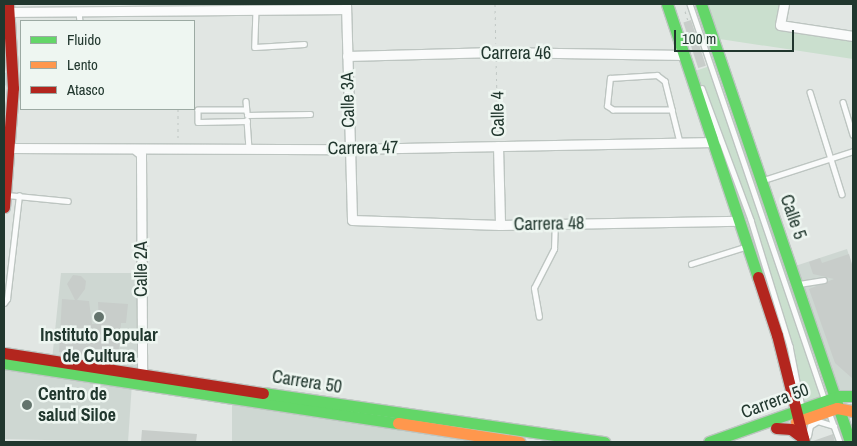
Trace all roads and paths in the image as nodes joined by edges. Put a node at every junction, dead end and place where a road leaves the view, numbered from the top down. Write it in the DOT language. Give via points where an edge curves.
graph roads {
  1 [pos="495,4"];
  2 [pos="667,4"];
  3 [pos="674,4"];
  4 [pos="690,4"];
  5 [pos="701,4"];
  6 [pos="784,4"];
  7 [pos="346,6"];
  8 [pos="9,8"];
  9 [pos="256,8"];
  10 [pos="684,8"];
  11 [pos="79,11"];
  12 [pos="80,20"];
  13 [pos="688,21"];
  14 [pos="853,36"];
  15 [pos="304,44"];
  16 [pos="496,52"];
  17 [pos="685,55"];
  18 [pos="347,56"];
  19 [pos="810,92"];
  20 [pos="246,101"];
  21 [pos="843,102"];
  22 [pos="178,110"];
  23 [pos="672,110"];
  24 [pos="247,112"];
  25 [pos="310,114"];
  26 [pos="247,121"];
  27 [pos="853,134"];
  28 [pos="680,142"];
  29 [pos="715,142"];
  30 [pos="498,146"];
  31 [pos="10,148"];
  32 [pos="249,148"];
  33 [pos="178,149"];
  34 [pos="349,149"];
  35 [pos="141,151"];
  36 [pos="853,151"];
  37 [pos="831,158"];
  38 [pos="762,181"];
  39 [pos="842,194"];
  40 [pos="18,196"];
  41 [pos="68,200"];
  42 [pos="4,201"];
  43 [pos="740,221"];
  44 [pos="357,223"];
  45 [pos="555,224"];
  46 [pos="500,225"];
  47 [pos="749,247"];
  48 [pos="691,264"];
  49 [pos="824,280"];
  50 [pos="798,284"];
  51 [pos="4,303"];
  52 [pos="539,317"];
  53 [pos="4,353"];
  54 [pos="4,363"];
  55 [pos="142,379"];
  56 [pos="853,396"];
  57 [pos="831,405"];
  58 [pos="853,410"];
  59 [pos="801,416"];
  60 [pos="834,427"];
  61 [pos="776,428"];
  62 [pos="806,440"];
  63 [pos="520,442"];
  64 [pos="605,442"];
  65 [pos="709,442"];
  66 [pos="734,442"];
  67 [pos="840,442"];
  68 [pos="850,442"];
  1 -- 16 [label="path, Calle 4"];
  2 -- 17 [label="street"];
  3 -- 59 [label="lane" via="695,71 752,220 790,346"];
  4 -- 57 [label="lane"];
  5 -- 38 [label="street, Calle 5"];
  6 -- 14 [label="street" via="780,26"];
  7 -- 9 [label="street"];
  7 -- 18 [label="street, Calle 3A"];
  8 -- 11 [label="street"];
  8 -- 31 [label="street" via="13,53"];
  9 -- 11 [label="street"];
  9 -- 15 [label="lane" via="255,48"];
  10 -- 13 [label="path"];
  11 -- 12 [label="lane"];
  16 -- 17 [label="street, Carrera 46"];
  16 -- 18 [label="street, Carrera 46"];
  16 -- 30 [label="path, Calle 4"];
  17 -- 29 [label="street"];
  18 -- 34 [label="street, Calle 3A"];
  19 -- 37 [label="lane"];
  20 -- 24 [label="lane"];
  21 -- 27 [label="lane"];
  22 -- 33 [label="path"];
  23 -- 23 [label="lane" via="610,109 607,82 613,76 662,77"];
  23 -- 28 [label="lane"];
  24 -- 25 [label="lane"];
  24 -- 26 [label="lane"];
  24 -- 26 [label="lane" via="198,110 198,122"];
  26 -- 32 [label="lane"];
  28 -- 29 [label="street, Carrera 47"];
  28 -- 30 [label="street, Carrera 47"];
  29 -- 43 [label="street"];
  30 -- 34 [label="street, Carrera 47"];
  30 -- 46 [label="street, Calle 4"];
  31 -- 35 [label="street, Carrera 47"];
  31 -- 42 [label="street"];
  32 -- 33 [label="street, Carrera 47"];
  32 -- 34 [label="street, Carrera 47"];
  33 -- 35 [label="street, Carrera 47"];
  34 -- 44 [label="street, Calle 3A" via="351,217"];
  35 -- 55 [label="street, Calle 2A"];
  36 -- 37 [label="lane"];
  37 -- 38 [label="lane"];
  37 -- 39 [label="lane"];
  38 -- 50 [label="street, Calle 5"];
  40 -- 41 [label="lane"];
  40 -- 42 [label="lane"];
  40 -- 51 [label="lane"];
  43 -- 45 [label="street, Carrera 48"];
  43 -- 47 [label="street"];
  44 -- 46 [label="street, Carrera 48"];
  45 -- 46 [label="street, Carrera 48"];
  45 -- 52 [label="lane" via="554,249 534,288 534,304"];
  47 -- 48 [label="lane"];
  47 -- 59 [label="street"];
  49 -- 50 [label="lane"];
  50 -- 57 [label="street, Calle 5"];
  53 -- 55 [label="street, Carrera 50"];
  54 -- 55 [label="street, Carrera 50"];
  55 -- 63 [label="street, Carrera 50"];
  55 -- 64 [label="street, Carrera 50"];
  56 -- 57 [label="street, Carrera 50"];
  57 -- 58 [label="street, Carrera 50"];
  57 -- 59 [label="street, Carrera 50"];
  57 -- 60 [label="lane"];
  57 -- 68 [label="street, Calle 5"];
  59 -- 61 [label="street, Carrera 50"];
  59 -- 62 [label="street"];
  59 -- 65 [label="street, Carrera 50"];
  60 -- 62 [label="lane" via="818,420 810,426"];
  60 -- 67 [label="lane"];
  61 -- 62 [label="street" via="791,430"];
  61 -- 66 [label="street, Carrera 50"];
}
